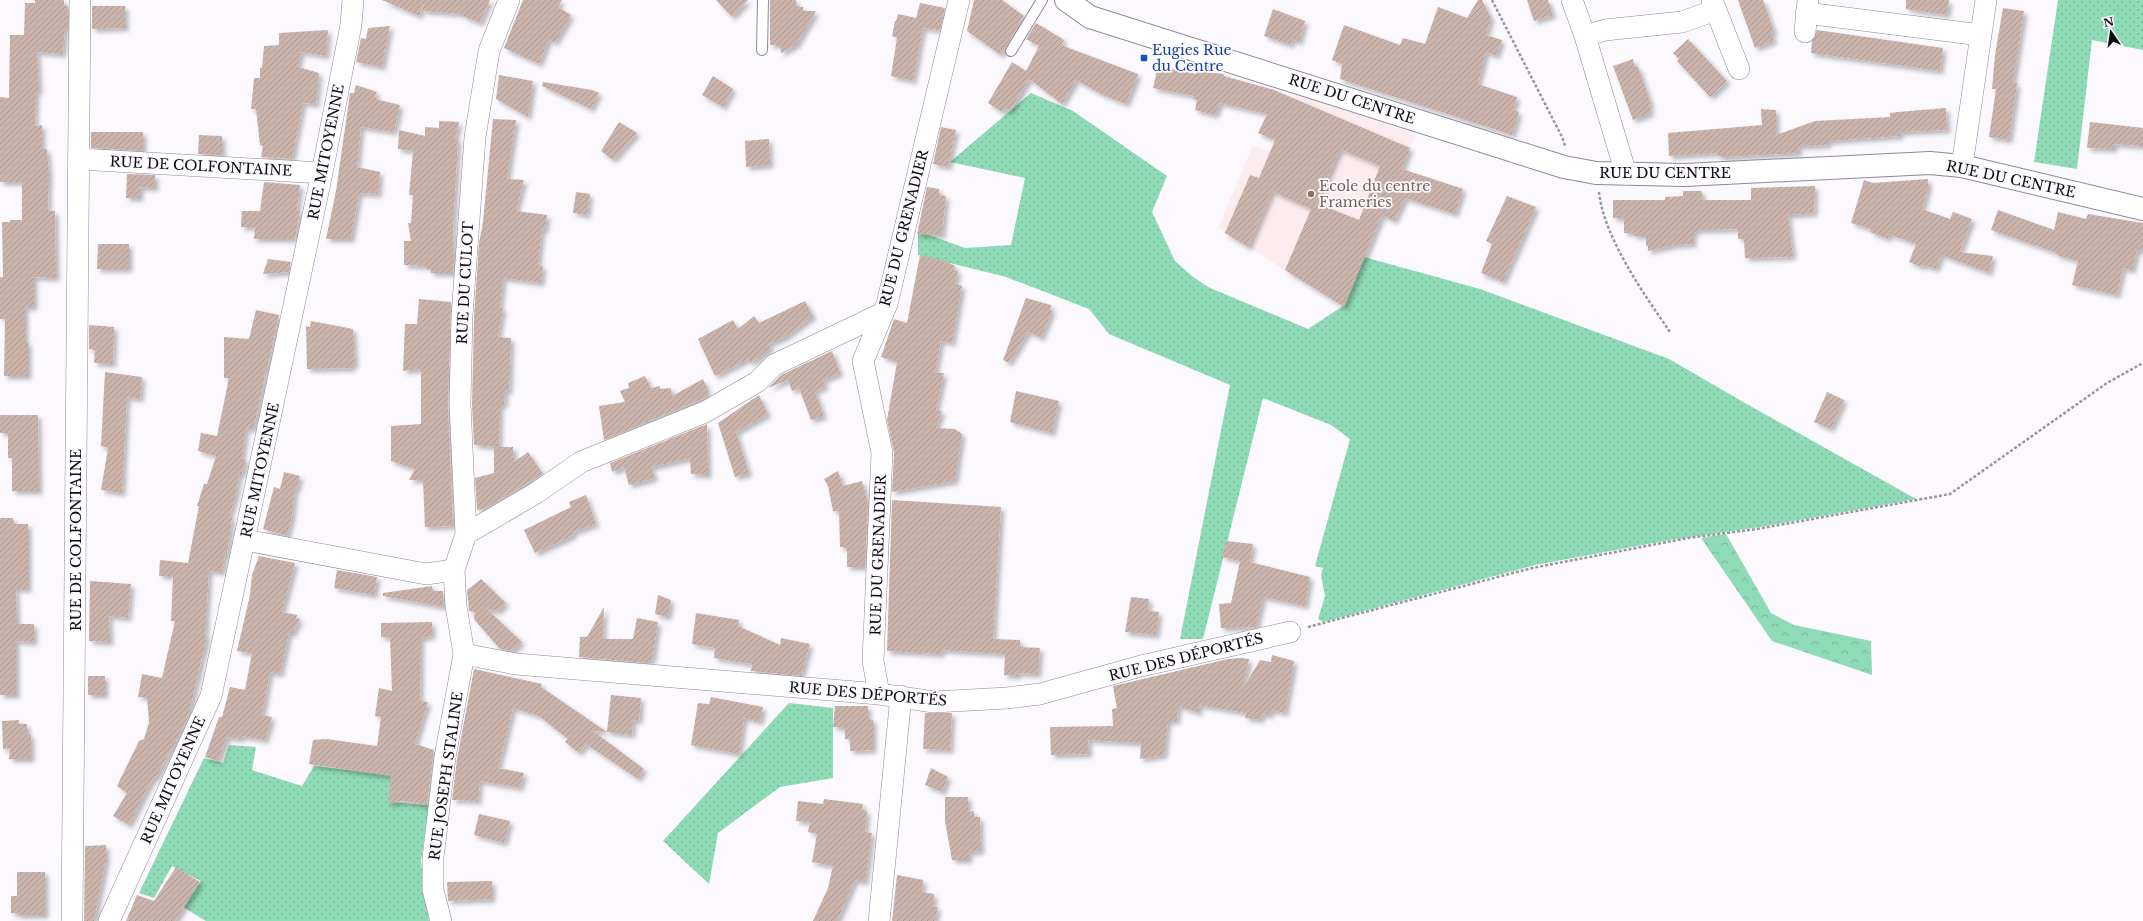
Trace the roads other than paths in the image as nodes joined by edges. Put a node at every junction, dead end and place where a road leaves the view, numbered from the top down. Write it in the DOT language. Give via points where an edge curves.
graph roads {
  1 [pos="80,0"];
  2 [pos="353,0"];
  3 [pos="510,0"];
  4 [pos="763,0"];
  5 [pos="959,0"];
  6 [pos="1042,0"];
  7 [pos="1066,0"];
  8 [pos="1572,0"];
  9 [pos="1986,0"];
  10 [pos="1714,5"];
  11 [pos="1806,15"];
  12 [pos="1585,36"];
  13 [pos="1981,36"];
  14 [pos="762,50"];
  15 [pos="1012,51"];
  16 [pos="1739,69"];
  17 [pos="79,159"];
  18 [pos="1962,166"];
  19 [pos="322,173"];
  20 [pos="1626,174"];
  21 [pos="2143,209"];
  22 [pos="883,313"];
  23 [pos="466,534"];
  24 [pos="245,540"];
  25 [pos="454,570"];
  26 [pos="1290,632"];
  27 [pos="464,654"];
  28 [pos="879,694"];
  29 [pos="901,696"];
  30 [pos="72,921"];
  31 [pos="109,921"];
  32 [pos="441,921"];
  33 [pos="879,921"];
  1 -- 17 [label="street, RUE DE COLFONTAINE"];
  2 -- 19 [label="street, RUE MITOYENNE" via="351,25"];
  3 -- 23 [label="street, RUE DU CULOT" via="489,51 475,137 462,316 461,388"];
  4 -- 14 [label="lane"];
  5 -- 22 [label="street, RUE DU GRENADIER"];
  6 -- 15 [label="lane"];
  7 -- 20 [label="street, RUE DU CENTRE" via="1090,17 1564,166 1600,174"];
  8 -- 12 [label="street"];
  9 -- 13 [label="street"];
  10 -- 12 [label="street" via="1682,22 1605,30"];
  10 -- 16 [label="street"];
  11 -- 13 [label="street"];
  12 -- 20 [label="street"];
  13 -- 18 [label="street"];
  17 -- 19 [label="street, RUE DE COLFONTAINE"];
  17 -- 30 [label="street, RUE DE COLFONTAINE"];
  18 -- 20 [label="street, RUE DU CENTRE" via="1930,163 1684,175"];
  18 -- 21 [label="street, RUE DU CENTRE"];
  19 -- 24 [label="street, RUE MITOYENNE"];
  22 -- 23 [label="street" via="774,365 756,382 705,412 581,462 536,493"];
  22 -- 28 [label="street, RUE DU GRENADIER" via="863,361 882,453 873,661"];
  23 -- 25 [label="street, RUE DU CULOT"];
  24 -- 25 [label="street" via="426,574"];
  24 -- 31 [label="street, RUE MITOYENNE" via="211,696"];
  25 -- 27 [label="street, RUE JOSEPH STALINE" via="456,606"];
  26 -- 29 [label="street, RUE DES DÉPORTÉS" via="1141,666 1040,694 934,702"];
  27 -- 28 [label="street, RUE DES DÉPORTÉS" via="516,664"];
  27 -- 32 [label="street, RUE JOSEPH STALINE" via="445,757 433,858 433,890"];
  28 -- 29 [label="street, RUE DES DÉPORTÉS"];
  29 -- 33 [label="street"];
}
